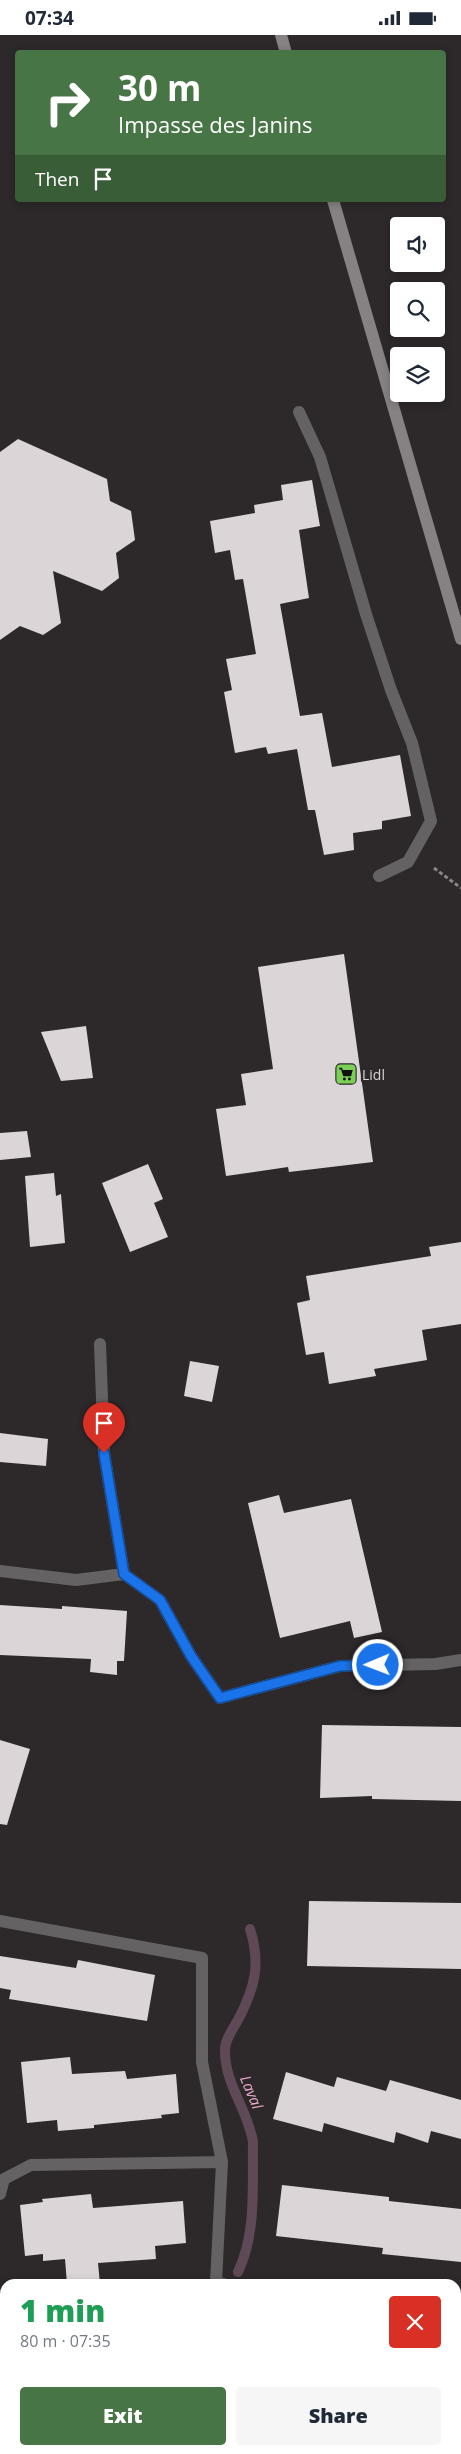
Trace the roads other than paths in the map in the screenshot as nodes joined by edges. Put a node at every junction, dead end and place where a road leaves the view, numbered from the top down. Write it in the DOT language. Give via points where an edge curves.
graph roads {
  1 [pos="281,35"];
  2 [pos="285,50"];
  3 [pos="334,202"];
  4 [pos="299,412"];
  5 [pos="461,639"];
  6 [pos="379,876"];
  7 [pos="100,1345"];
  8 [pos="0,1571"];
  9 [pos="124,1574"];
  10 [pos="461,1660"];
  11 [pos="0,1921"];
  12 [pos="222,2162"];
  13 [pos="0,2194"];
  14 [pos="216,2279"];
  1 -- 2 [label="street"];
  3 -- 5 [label="street"];
  4 -- 6 [label="street" via="320,457 366,614 412,743 431,821 408,863"];
  7 -- 9 [label="street" via="104,1453"];
  8 -- 9 [label="street" via="76,1580"];
  9 -- 10 [label="street" via="160,1600 191,1656 220,1698 340,1666 436,1664"];
  11 -- 12 [label="street" via="202,1958 202,2062"];
  12 -- 13 [label="street" via="31,2165 4,2179"];
  12 -- 14 [label="street"];
}
